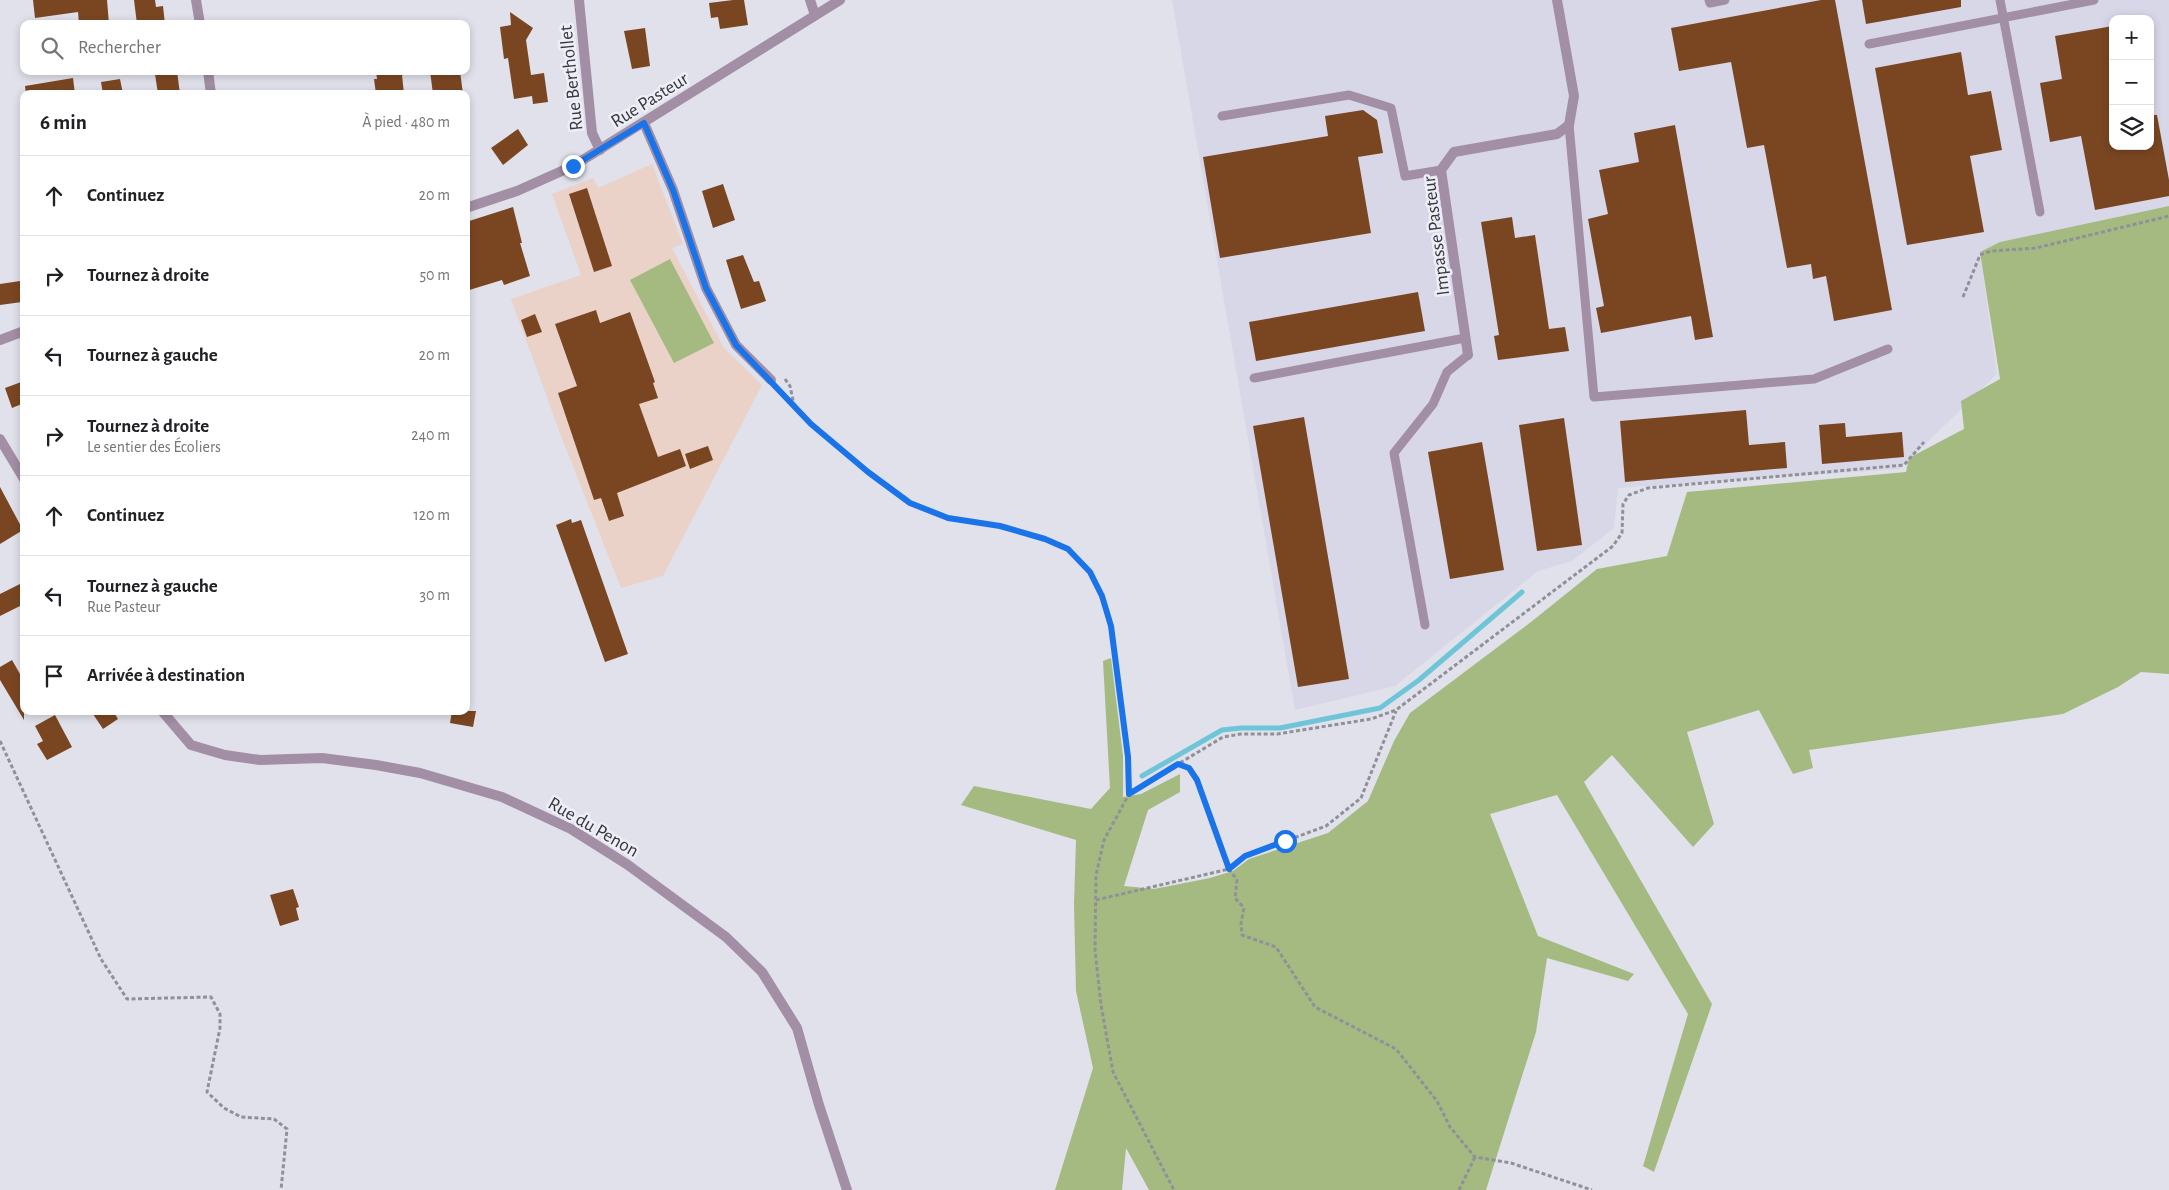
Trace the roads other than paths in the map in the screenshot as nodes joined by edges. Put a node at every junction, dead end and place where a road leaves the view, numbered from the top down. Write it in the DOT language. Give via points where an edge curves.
graph roads {
  1 [pos="196,0"];
  2 [pos="580,0"];
  3 [pos="810,0"];
  4 [pos="840,0"];
  5 [pos="1557,0"];
  6 [pos="1709,0"];
  7 [pos="1725,0"];
  8 [pos="2000,0"];
  9 [pos="2094,0"];
  10 [pos="815,16"];
  11 [pos="2003,18"];
  12 [pos="199,20"];
  13 [pos="1869,44"];
  14 [pos="209,75"];
  15 [pos="211,90"];
  16 [pos="1222,116"];
  17 [pos="644,123"];
  18 [pos="1569,125"];
  19 [pos="600,150"];
  20 [pos="1442,170"];
  21 [pos="470,207"];
  22 [pos="2040,212"];
  23 [pos="20,332"];
  24 [pos="1466,338"];
  25 [pos="0,340"];
  26 [pos="1888,349"];
  27 [pos="1468,355"];
  28 [pos="1254,378"];
  29 [pos="771,380"];
  30 [pos="0,439"];
  31 [pos="20,472"];
  32 [pos="1424,625"];
  33 [pos="165,715"];
  34 [pos="848,1190"];
  1 -- 12 [label="street"];
  2 -- 19 [label="street, Rue Berthollet" via="592,133"];
  3 -- 10 [label="street"];
  4 -- 10 [label="street, Rue Pasteur"];
  5 -- 18 [label="street" via="1574,96"];
  6 -- 7 [label="lane" via="1710,3"];
  8 -- 11 [label="lane"];
  9 -- 11 [label="lane"];
  10 -- 17 [label="street, Rue Pasteur"];
  11 -- 13 [label="lane"];
  11 -- 22 [label="lane"];
  14 -- 15 [label="street"];
  16 -- 20 [label="lane" via="1349,95 1391,108 1405,176"];
  17 -- 19 [label="street, Rue Pasteur"];
  17 -- 29 [label="street" via="679,207 706,288 736,345"];
  18 -- 20 [label="street, Impasse Pasteur" via="1557,134 1454,152"];
  18 -- 26 [label="lane" via="1594,397 1814,379"];
  19 -- 21 [label="street, Rue Pasteur" via="517,191"];
  20 -- 24 [label="street, Impasse Pasteur"];
  23 -- 25 [label="street"];
  24 -- 27 [label="street, Impasse Pasteur"];
  24 -- 28 [label="lane"];
  27 -- 32 [label="lane" via="1447,372 1433,404 1394,453"];
  30 -- 31 [label="street"];
  33 -- 34 [label="street, Rue du Penon" via="191,745 225,755 260,760 322,758 376,765 420,773 502,797 571,829 628,864 726,937 762,972 797,1028"];
}
